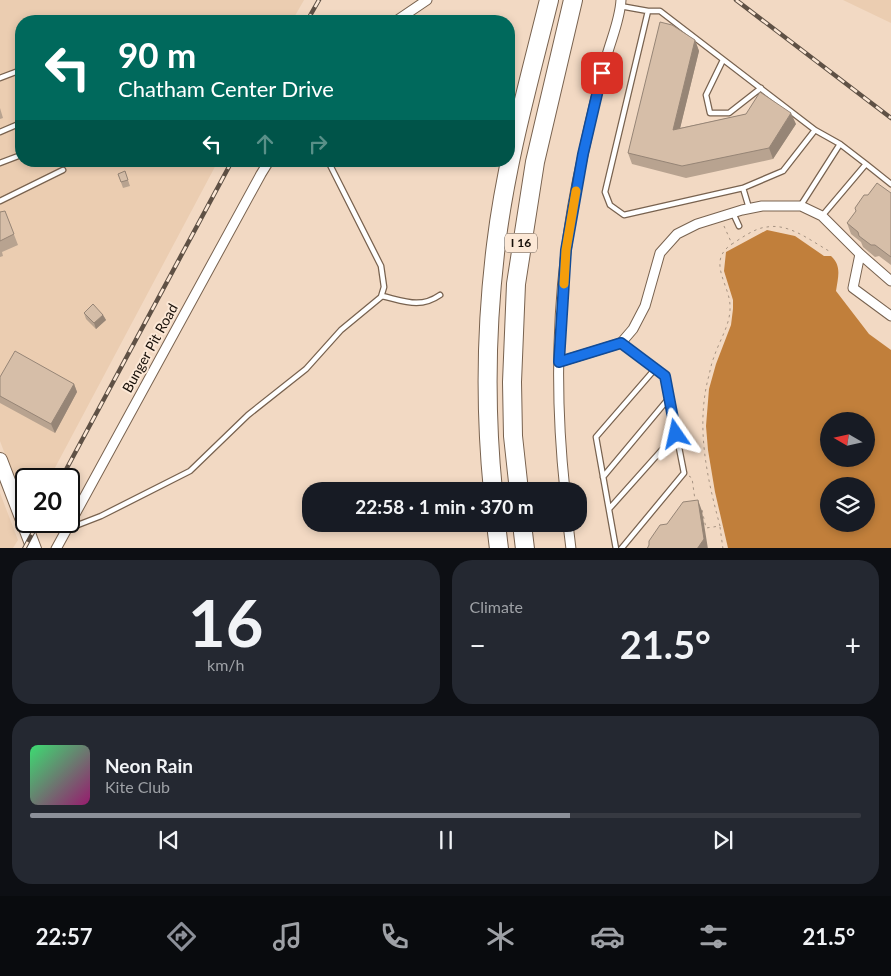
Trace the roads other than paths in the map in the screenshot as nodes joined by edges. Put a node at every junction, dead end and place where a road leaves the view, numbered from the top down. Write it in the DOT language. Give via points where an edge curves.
graph roads {
  1 [pos="427,0"];
  2 [pos="549,0"];
  3 [pos="574,0"];
  4 [pos="621,3"];
  5 [pos="648,11"];
  6 [pos="405,15"];
  7 [pos="724,60"];
  8 [pos="15,72"];
  9 [pos="0,78"];
  10 [pos="761,88"];
  11 [pos="15,126"];
  12 [pos="815,130"];
  13 [pos="0,132"];
  14 [pos="515,140"];
  15 [pos="840,144"];
  16 [pos="15,158"];
  17 [pos="0,163"];
  18 [pos="866,164"];
  19 [pos="266,167"];
  20 [pos="331,167"];
  21 [pos="510,167"];
  22 [pos="63,170"];
  23 [pos="891,184"];
  24 [pos="742,188"];
  25 [pos="0,200"];
  26 [pos="800,206"];
  27 [pos="749,208"];
  28 [pos="734,216"];
  29 [pos="822,216"];
  30 [pos="739,226"];
  31 [pos="860,254"];
  32 [pos="891,281"];
  33 [pos="440,295"];
  34 [pos="382,296"];
  35 [pos="891,316"];
  36 [pos="621,343"];
  37 [pos="559,362"];
  38 [pos="655,369"];
  39 [pos="669,398"];
  40 [pos="676,434"];
  41 [pos="0,460"];
  42 [pos="603,477"];
  43 [pos="492,482"];
  44 [pos="517,482"];
  45 [pos="564,482"];
  46 [pos="80,504"];
  47 [pos="609,509"];
  48 [pos="80,524"];
  49 [pos="497,532"];
  50 [pos="523,532"];
  51 [pos="569,532"];
  52 [pos="64,533"];
  53 [pos="34,548"];
  54 [pos="56,548"];
  55 [pos="499,548"];
  56 [pos="524,548"];
  57 [pos="571,548"];
  58 [pos="616,548"];
  59 [pos="621,548"];
  1 -- 6 [label="street"];
  2 -- 14 [label="highway, I 16"];
  3 -- 44 [label="highway, I 16" via="535,162 516,284 512,382"];
  4 -- 5 [label="lane"];
  4 -- 37 [label="street" via="573,203 566,250"];
  5 -- 7 [label="lane" via="660,11"];
  5 -- 24 [label="lane" via="604,192 610,205 624,215"];
  7 -- 10 [label="lane"];
  7 -- 10 [label="lane" via="706,95 710,113 729,113"];
  8 -- 9 [label="lane"];
  10 -- 12 [label="lane"];
  11 -- 13 [label="lane"];
  12 -- 15 [label="lane"];
  12 -- 24 [label="lane" via="783,171"];
  15 -- 18 [label="lane"];
  15 -- 26 [label="lane"];
  16 -- 17 [label="lane"];
  18 -- 23 [label="lane"];
  18 -- 29 [label="lane"];
  19 -- 46 [label="street, Bunger Pit Road"];
  20 -- 34 [label="lane" via="381,266"];
  21 -- 43 [label="highway, I 16" via="496,244 488,351"];
  22 -- 25 [label="lane"];
  24 -- 27 [label="lane"];
  26 -- 27 [label="street"];
  26 -- 29 [label="street"];
  27 -- 28 [label="street"];
  28 -- 30 [label="lane"];
  28 -- 36 [label="street" via="698,224 677,234 660,253 646,306 634,329"];
  29 -- 31 [label="street"];
  31 -- 32 [label="street"];
  31 -- 35 [label="street" via="853,288"];
  33 -- 34 [label="lane" via="419,304"];
  34 -- 48 [label="lane" via="190,471"];
  36 -- 37 [label="street"];
  36 -- 38 [label="lane"];
  37 -- 45 [label="street"];
  38 -- 39 [label="lane" via="665,376"];
  38 -- 42 [label="lane" via="596,437"];
  39 -- 40 [label="lane"];
  39 -- 42 [label="lane"];
  40 -- 47 [label="lane"];
  40 -- 59 [label="lane" via="684,473"];
  41 -- 53 [label="street"];
  42 -- 47 [label="lane"];
  47 -- 58 [label="lane"];
  49 -- 55 [label="highway"];
  50 -- 56 [label="highway"];
  51 -- 57 [label="street"];
  52 -- 54 [label="street, Bunger Pit Road"];
}
